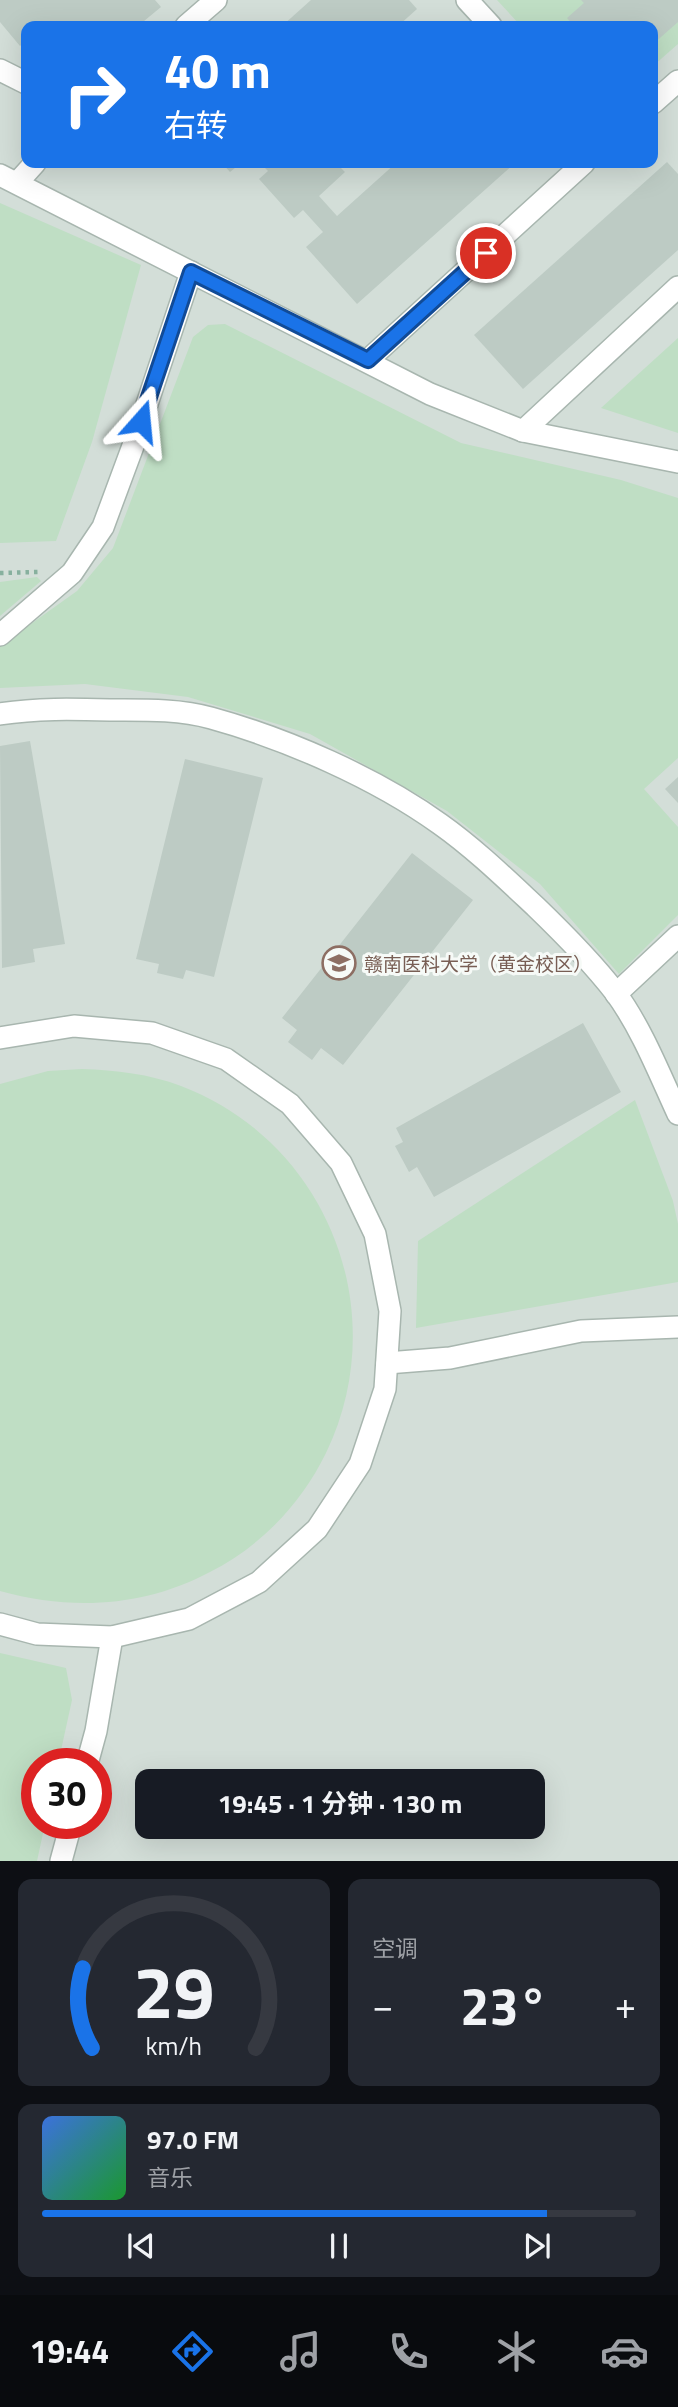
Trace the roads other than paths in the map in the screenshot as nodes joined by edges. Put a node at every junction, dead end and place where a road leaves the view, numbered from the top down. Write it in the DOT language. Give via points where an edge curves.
graph roads {
  1 [pos="215,0"];
  2 [pos="467,0"];
  3 [pos="192,21"];
  4 [pos="481,21"];
  5 [pos="0,70"];
  6 [pos="21,80"];
  7 [pos="678,81"];
  8 [pos="658,99"];
  9 [pos="27,168"];
  10 [pos="579,168"];
  11 [pos="8,179"];
  12 [pos="191,272"];
  13 [pos="678,287"];
  14 [pos="368,360"];
  15 [pos="523,431"];
  16 [pos="678,462"];
  17 [pos="0,635"];
  18 [pos="0,714"];
  19 [pos="678,936"];
  20 [pos="616,994"];
  21 [pos="0,1038"];
  22 [pos="678,1114"];
  23 [pos="678,1327"];
  24 [pos="387,1363"];
  25 [pos="0,1624"];
  26 [pos="112,1637"];
  27 [pos="91,1748"];
  28 [pos="67,1839"];
  29 [pos="61,1861"];
  1 -- 3 [label="street"];
  2 -- 4 [label="street"];
  5 -- 6 [label="street"];
  7 -- 8 [label="street"];
  9 -- 11 [label="street"];
  10 -- 14 [label="street"];
  11 -- 12 [label="street"];
  12 -- 14 [label="street"];
  12 -- 17 [label="street" via="103,527 72,573"];
  13 -- 15 [label="street"];
  14 -- 15 [label="street" via="430,394"];
  15 -- 16 [label="street"];
  18 -- 20 [label="street" via="30,709 147,710 208,717 331,762 441,824 582,951"];
  19 -- 20 [label="street"];
  20 -- 22 [label="street" via="639,1030"];
  21 -- 24 [label="street" via="74,1026 152,1032 226,1059 290,1104 341,1163 375,1234 390,1311"];
  23 -- 24 [label="street" via="580,1331 450,1358"];
  24 -- 26 [label="street" via="385,1389 360,1464 317,1530 259,1582 236,1595 189,1619"];
  25 -- 26 [label="street" via="37,1634"];
  26 -- 27 [label="street"];
  28 -- 29 [label="street"];
}
